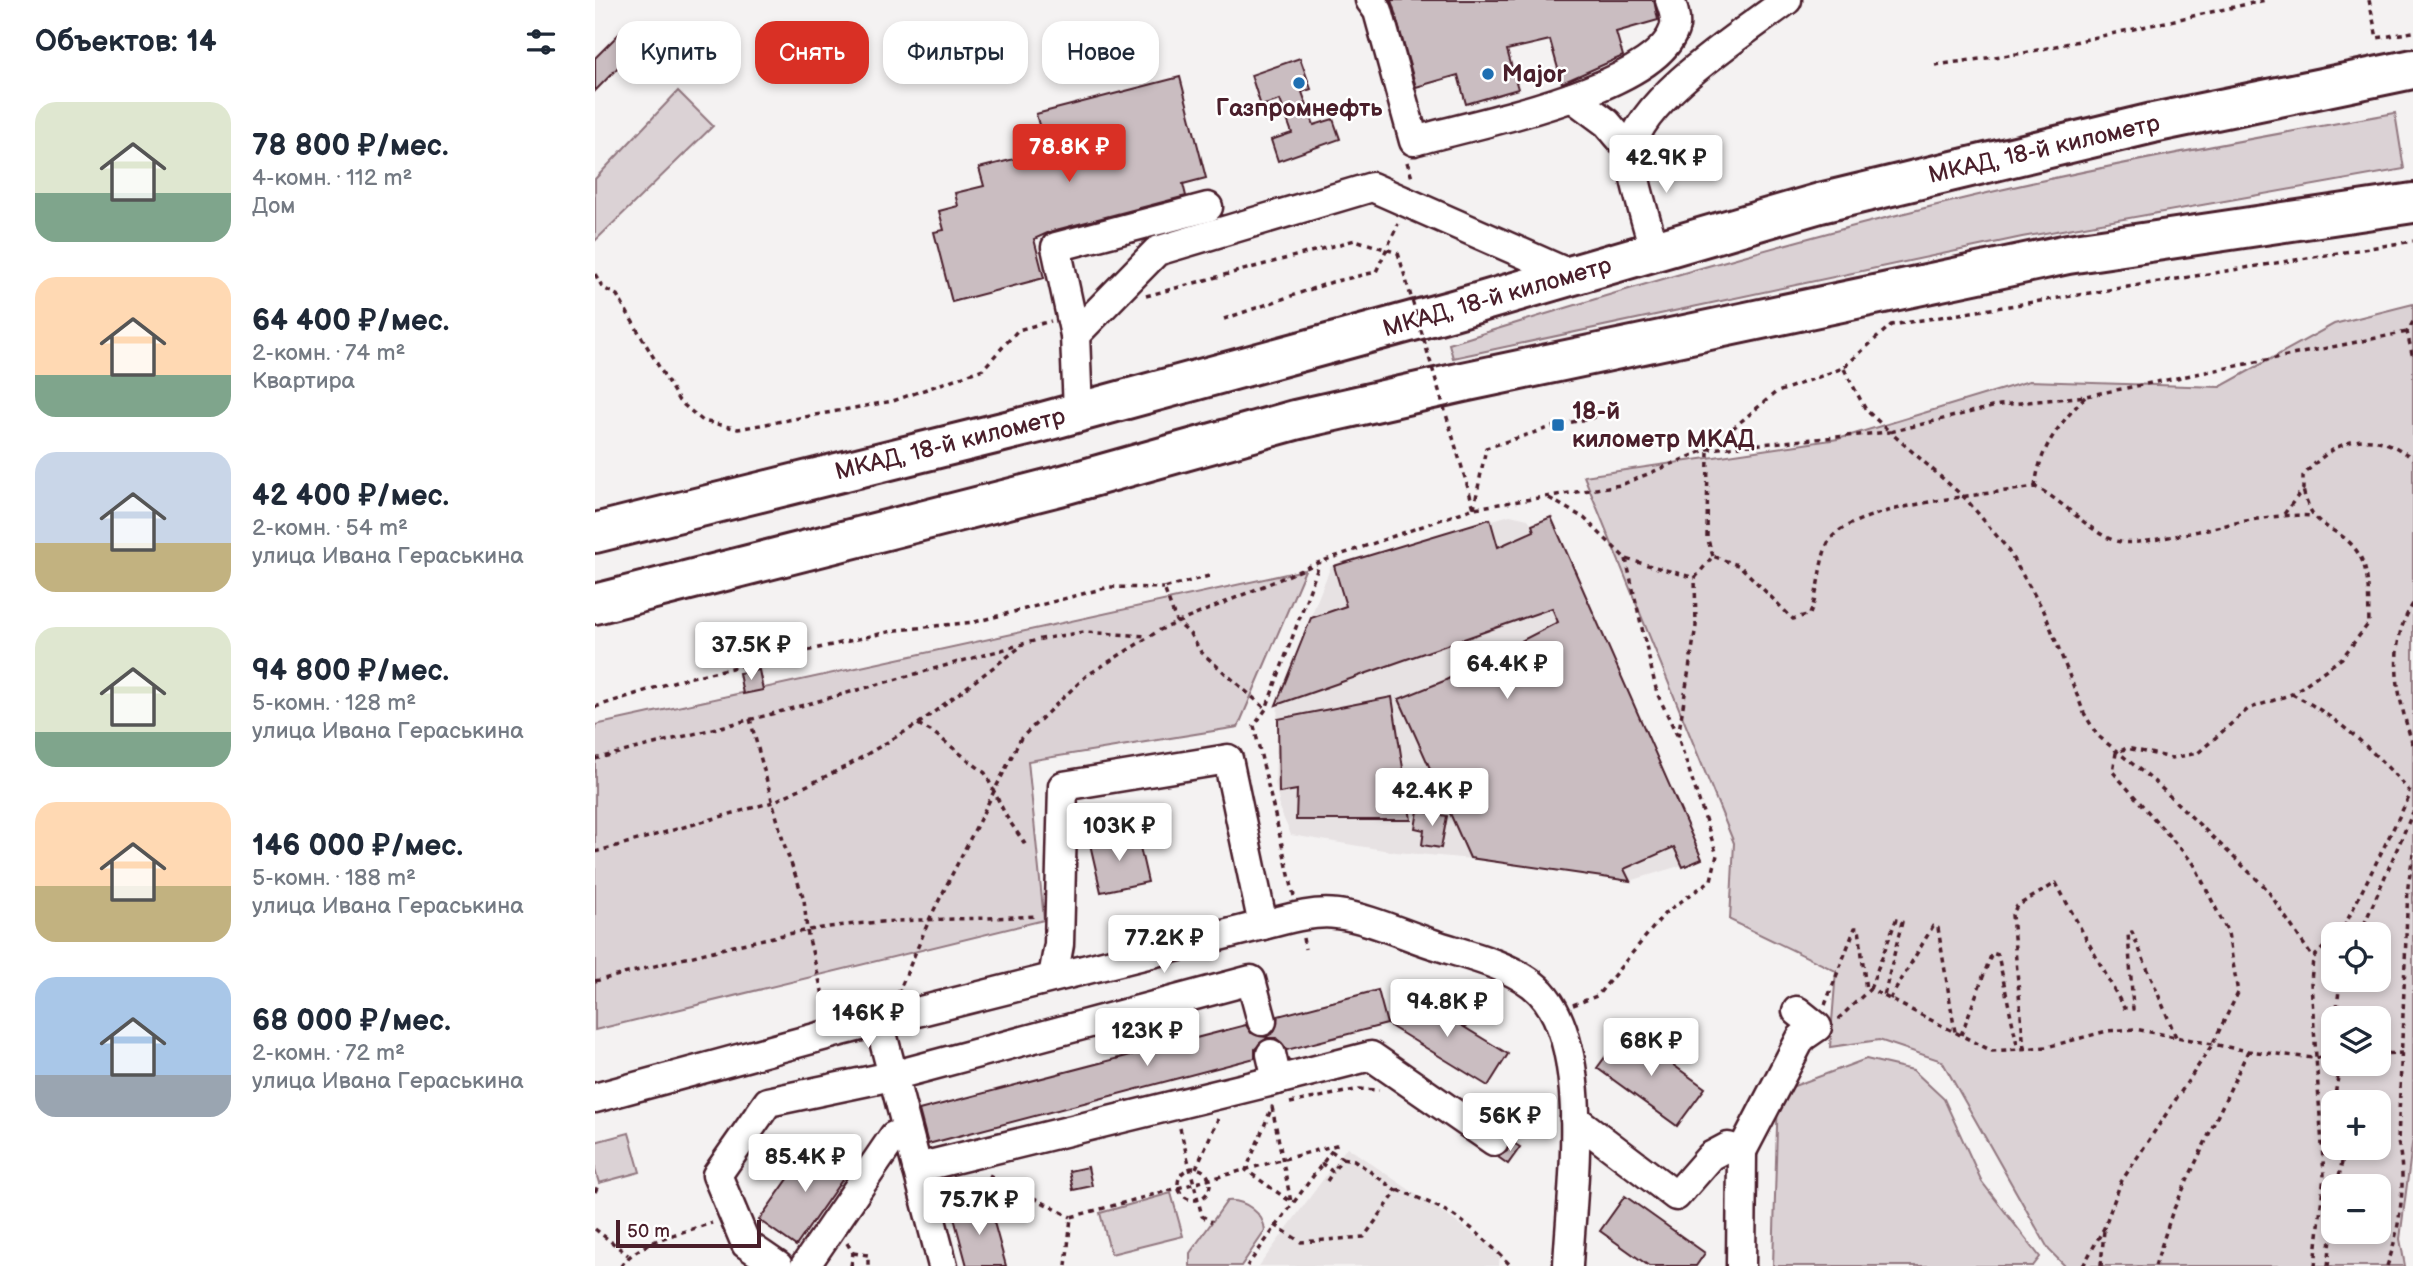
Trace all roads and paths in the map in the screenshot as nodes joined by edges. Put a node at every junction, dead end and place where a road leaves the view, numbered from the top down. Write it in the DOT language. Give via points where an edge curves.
graph roads {
  1 [pos="1370,0"];
  2 [pos="1670,0"];
  3 [pos="1787,0"];
  4 [pos="2266,0"];
  5 [pos="2369,0"];
  6 [pos="2413,32"];
  7 [pos="1935,65"];
  8 [pos="2407,70"];
  9 [pos="1572,97"];
  10 [pos="1630,150"];
  11 [pos="1407,202"];
  12 [pos="2413,203"];
  13 [pos="1208,207"];
  14 [pos="2413,240"];
  15 [pos="1387,250"];
  16 [pos="1655,252"];
  17 [pos="595,274"];
  18 [pos="1572,275"];
  19 [pos="1139,298"];
  20 [pos="1224,319"];
  21 [pos="2413,322"];
  22 [pos="1073,325"];
  23 [pos="2407,332"];
  24 [pos="2413,358"];
  25 [pos="1843,368"];
  26 [pos="2086,396"];
  27 [pos="1079,412"];
  28 [pos="1596,417"];
  29 [pos="1890,432"];
  30 [pos="1707,449"];
  31 [pos="2413,459"];
  32 [pos="2035,487"];
  33 [pos="2303,489"];
  34 [pos="1548,497"];
  35 [pos="1966,499"];
  36 [pos="1474,508"];
  37 [pos="2284,514"];
  38 [pos="2312,516"];
  39 [pos="595,533"];
  40 [pos="1713,556"];
  41 [pos="1626,559"];
  42 [pos="1320,562"];
  43 [pos="1209,576"];
  44 [pos="1695,578"];
  45 [pos="1164,588"];
  46 [pos="595,604"];
  47 [pos="2413,604"];
  48 [pos="1176,621"];
  49 [pos="1148,636"];
  50 [pos="1025,644"];
  51 [pos="2292,694"];
  52 [pos="595,707"];
  53 [pos="1266,709"];
  54 [pos="750,719"];
  55 [pos="918,724"];
  56 [pos="1678,737"];
  57 [pos="2413,745"];
  58 [pos="2116,753"];
  59 [pos="595,759"];
  60 [pos="994,790"];
  61 [pos="2412,794"];
  62 [pos="773,802"];
  63 [pos="2413,812"];
  64 [pos="1027,847"];
  65 [pos="595,852"];
  66 [pos="2413,854"];
  67 [pos="1037,916"];
  68 [pos="1299,916"];
  69 [pos="930,918"];
  70 [pos="2347,922"];
  71 [pos="2365,922"];
  72 [pos="1263,925"];
  73 [pos="807,931"];
  74 [pos="1305,949"];
  75 [pos="2321,950"];
  76 [pos="2313,958"];
  77 [pos="1053,977"];
  78 [pos="595,982"];
  79 [pos="1868,990"];
  80 [pos="1884,996"];
  81 [pos="1889,999"];
  82 [pos="887,1011"];
  83 [pos="1555,1011"];
  84 [pos="828,1017"];
  85 [pos="1816,1020"];
  86 [pos="1262,1021"];
  87 [pos="1955,1032"];
  88 [pos="1961,1035"];
  89 [pos="2176,1037"];
  90 [pos="2212,1045"];
  91 [pos="2021,1049"];
  92 [pos="2248,1051"];
  93 [pos="2391,1053"];
  94 [pos="2402,1053"];
  95 [pos="2321,1057"];
  96 [pos="2314,1058"];
  97 [pos="892,1076"];
  98 [pos="1273,1080"];
  99 [pos="1389,1090"];
  100 [pos="595,1098"];
  101 [pos="1259,1110"];
  102 [pos="1231,1116"];
  103 [pos="1218,1119"];
  104 [pos="1575,1119"];
  105 [pos="1205,1122"];
  106 [pos="1192,1125"];
  107 [pos="907,1132"];
  108 [pos="1494,1141"];
  109 [pos="1331,1151"];
  110 [pos="1742,1151"];
  111 [pos="1342,1158"];
  112 [pos="1281,1161"];
  113 [pos="1321,1163"];
  114 [pos="917,1168"];
  115 [pos="1190,1168"];
  116 [pos="1196,1168"];
  117 [pos="1246,1170"];
  118 [pos="983,1172"];
  119 [pos="1333,1172"];
  120 [pos="1210,1180"];
  121 [pos="1327,1181"];
  122 [pos="599,1183"];
  123 [pos="1194,1184"];
  124 [pos="1179,1188"];
  125 [pos="1396,1190"];
  126 [pos="595,1192"];
  127 [pos="1198,1199"];
  128 [pos="1291,1202"];
  129 [pos="1071,1217"];
  130 [pos="722,1220"];
  131 [pos="1212,1222"];
  132 [pos="1275,1225"];
  133 [pos="2104,1228"];
  134 [pos="595,1229"];
  135 [pos="839,1233"];
  136 [pos="2330,1244"];
  137 [pos="853,1253"];
  138 [pos="628,1255"];
  139 [pos="621,1266"];
  140 [pos="778,1266"];
  141 [pos="805,1266"];
  142 [pos="851,1266"];
  143 [pos="868,1266"];
  144 [pos="943,1266"];
  145 [pos="1066,1266"];
  146 [pos="1247,1266"];
  147 [pos="1511,1266"];
  148 [pos="1568,1266"];
  149 [pos="1741,1266"];
  150 [pos="2083,1266"];
  151 [pos="2101,1266"];
  152 [pos="2155,1266"];
  153 [pos="2315,1266"];
  154 [pos="2328,1266"];
  155 [pos="2387,1266"];
  1 -- 9 [label="street" via="1378,11 1414,141"];
  2 -- 9 [label="street" via="1675,17 1672,33 1644,66"];
  3 -- 10 [label="street" via="1664,96 1646,118"];
  4 -- 7 [label="path" via="2024,53"];
  5 -- 6 [label="path" via="2377,38"];
  8 -- 16 [label="highway, МКАД, 18-й километр" via="1996,159 1820,203"];
  9 -- 10 [label="street" via="1607,122"];
  10 -- 16 [label="street"];
  11 -- 15 [label="path"];
  11 -- 18 [label="street"];
  11 -- 22 [label="street" via="1371,187 1157,251"];
  12 -- 46 [label="highway" via="2068,254 1463,382 1295,420"];
  13 -- 22 [label="street" via="1056,247"];
  14 -- 25 [label="path" via="1891,325"];
  15 -- 19 [label="path" via="1355,240"];
  15 -- 20 [label="path" via="1376,272"];
  15 -- 36 [label="path, bridge" via="1398,253"];
  16 -- 18 [label="highway, МКАД, 18-й километр"];
  17 -- 22 [label="path" via="603,288 617,295 679,401 703,421 738,429 893,401 983,369 1018,330"];
  18 -- 27 [label="highway, МКАД, 18-й километр"];
  21 -- 23 [label="path"];
  22 -- 27 [label="street"];
  23 -- 24 [label="path"];
  23 -- 26 [label="path"];
  25 -- 29 [label="path" via="1866,410"];
  25 -- 30 [label="path" via="1775,393"];
  26 -- 29 [label="path" via="2000,405"];
  26 -- 32 [label="path" via="2059,425 2038,461"];
  27 -- 39 [label="highway, МКАД, 18-й километр"];
  28 -- 36 [label="path" via="1486,448"];
  29 -- 30 [label="path"];
  29 -- 35 [label="path"];
  30 -- 34 [label="path" via="1621,485"];
  30 -- 40 [label="path" via="1707,537"];
  31 -- 33 [label="path" via="2395,444 2367,438 2337,447 2316,460 2303,475"];
  32 -- 35 [label="path"];
  32 -- 37 [label="path" via="2054,495 2102,535 2120,542 2153,540"];
  33 -- 37 [label="path"];
  33 -- 38 [label="path"];
  34 -- 36 [label="path"];
  34 -- 41 [label="path" via="1584,519"];
  35 -- 40 [label="path" via="1911,505 1851,521 1827,543 1810,614 1793,620 1740,566"];
  35 -- 58 [label="path" via="2006,547 2032,590 2084,713 2097,735"];
  36 -- 42 [label="path"];
  37 -- 38 [label="path"];
  38 -- 51 [label="path" via="2358,553 2367,580 2369,623 2342,658"];
  40 -- 44 [label="path"];
  41 -- 44 [label="path"];
  41 -- 56 [label="path" via="1657,693"];
  42 -- 48 [label="path"];
  42 -- 53 [label="path"];
  43 -- 45 [label="path"];
  44 -- 56 [label="path" via="1696,626"];
  45 -- 48 [label="path"];
  45 -- 52 [label="path" via="1109,587 975,622 897,630 679,680"];
  47 -- 57 [label="path" via="2402,621 2395,657"];
  48 -- 49 [label="path"];
  48 -- 53 [label="path" via="1217,669"];
  49 -- 50 [label="path" via="1084,632"];
  49 -- 60 [label="path" via="1086,676 1021,738"];
  50 -- 54 [label="path"];
  50 -- 55 [label="path"];
  51 -- 58 [label="path" via="2248,709 2198,753 2172,758 2127,748"];
  51 -- 61 [label="path" via="2320,708 2369,748"];
  53 -- 68 [label="path" via="1254,726"];
  54 -- 59 [label="path"];
  54 -- 62 [label="path"];
  55 -- 60 [label="path" via="985,773"];
  55 -- 62 [label="path"];
  56 -- 83 [label="path" via="1717,855 1711,880 1665,913 1597,996"];
  58 -- 76 [label="path" via="2156,783 2266,888"];
  58 -- 90 [label="path" via="2113,772 2194,864 2228,933 2238,993"];
  60 -- 64 [label="path"];
  60 -- 69 [label="path"];
  61 -- 70 [label="path"];
  62 -- 65 [label="path"];
  62 -- 73 [label="path" via="804,899"];
  63 -- 71 [label="path"];
  66 -- 94 [label="path"];
  67 -- 69 [label="path"];
  68 -- 72 [label="street"];
  68 -- 74 [label="path"];
  68 -- 83 [label="street" via="1356,918 1498,966 1533,984"];
  69 -- 73 [label="path"];
  69 -- 82 [label="path"];
  72 -- 77 [label="street"];
  72 -- 77 [label="street" via="1228,759 1063,786 1059,944"];
  73 -- 78 [label="path"];
  73 -- 84 [label="path"];
  75 -- 76 [label="path"];
  76 -- 96 [label="path"];
  77 -- 82 [label="street"];
  79 -- 80 [label="path"];
  79 -- 80 [label="path" via="1896,920 1902,922"];
  79 -- 85 [label="path"];
  79 -- 85 [label="path" via="1859,928 1855,928"];
  80 -- 81 [label="path"];
  81 -- 87 [label="path"];
  81 -- 87 [label="path" via="1933,926 1938,928"];
  82 -- 97 [label="street"];
  82 -- 100 [label="street"];
  83 -- 104 [label="street" via="1570,1049"];
  85 -- 110 [label="street" via="1801,1038"];
  86 -- 97 [label="street" via="1251,980"];
  87 -- 88 [label="path"];
  88 -- 91 [label="path" via="1992,1051"];
  88 -- 91 [label="path" via="1992,953 1998,955"];
  89 -- 90 [label="path"];
  89 -- 91 [label="path" via="2135,1029 2107,1031"];
  89 -- 91 [label="path" via="2132,932 2128,933 2133,1009 2124,1009 2056,883 2017,906 2012,915"];
  90 -- 92 [label="path"];
  90 -- 133 [label="path" via="2121,1182"];
  92 -- 96 [label="path"];
  92 -- 152 [label="path" via="2172,1213"];
  93 -- 94 [label="path"];
  94 -- 155 [label="path" via="2398,1142 2403,1162 2395,1244"];
  95 -- 96 [label="path"];
  96 -- 153 [label="path" via="2324,1175"];
  97 -- 107 [label="street"];
  97 -- 140 [label="street" via="768,1102 717,1175 745,1244"];
  98 -- 99 [label="path"];
  98 -- 101 [label="path"];
  98 -- 108 [label="street" via="1371,1056"];
  98 -- 112 [label="path"];
  98 -- 114 [label="street"];
  98 -- 117 [label="path"];
  102 -- 103 [label="path"];
  103 -- 105 [label="path"];
  103 -- 116 [label="path"];
  104 -- 110 [label="street" via="1677,1196 1711,1156 1728,1147"];
  104 -- 148 [label="street"];
  106 -- 115 [label="path" via="1180,1128"];
  107 -- 114 [label="street"];
  107 -- 141 [label="street" via="894,1136"];
  109 -- 111 [label="path"];
  109 -- 112 [label="path" via="1336,1145"];
  109 -- 113 [label="path"];
  110 -- 149 [label="street"];
  111 -- 119 [label="path"];
  111 -- 125 [label="path" via="1354,1160"];
  112 -- 117 [label="path"];
  112 -- 128 [label="path"];
  113 -- 119 [label="path"];
  113 -- 128 [label="path"];
  114 -- 144 [label="street"];
  115 -- 116 [label="path"];
  115 -- 123 [label="path"];
  115 -- 124 [label="path" via="1180,1176"];
  116 -- 120 [label="path"];
  117 -- 120 [label="path"];
  117 -- 128 [label="path"];
  118 -- 129 [label="path"];
  119 -- 121 [label="path"];
  120 -- 123 [label="path"];
  120 -- 127 [label="path" via="1208,1192"];
  122 -- 126 [label="path"];
  123 -- 124 [label="path"];
  123 -- 127 [label="path"];
  124 -- 127 [label="path" via="1186,1198"];
  124 -- 129 [label="path"];
  125 -- 132 [label="path" via="1364,1237 1301,1242"];
  125 -- 147 [label="path" via="1440,1205 1480,1233"];
  127 -- 131 [label="path" via="1202,1216"];
  128 -- 132 [label="path"];
  129 -- 145 [label="path"];
  130 -- 138 [label="path"];
  132 -- 146 [label="path"];
  133 -- 150 [label="path"];
  133 -- 151 [label="path"];
  134 -- 138 [label="path"];
  135 -- 137 [label="path"];
  136 -- 154 [label="path"];
  137 -- 142 [label="path"];
  137 -- 143 [label="path" via="868,1255"];
  138 -- 139 [label="path"];
}
